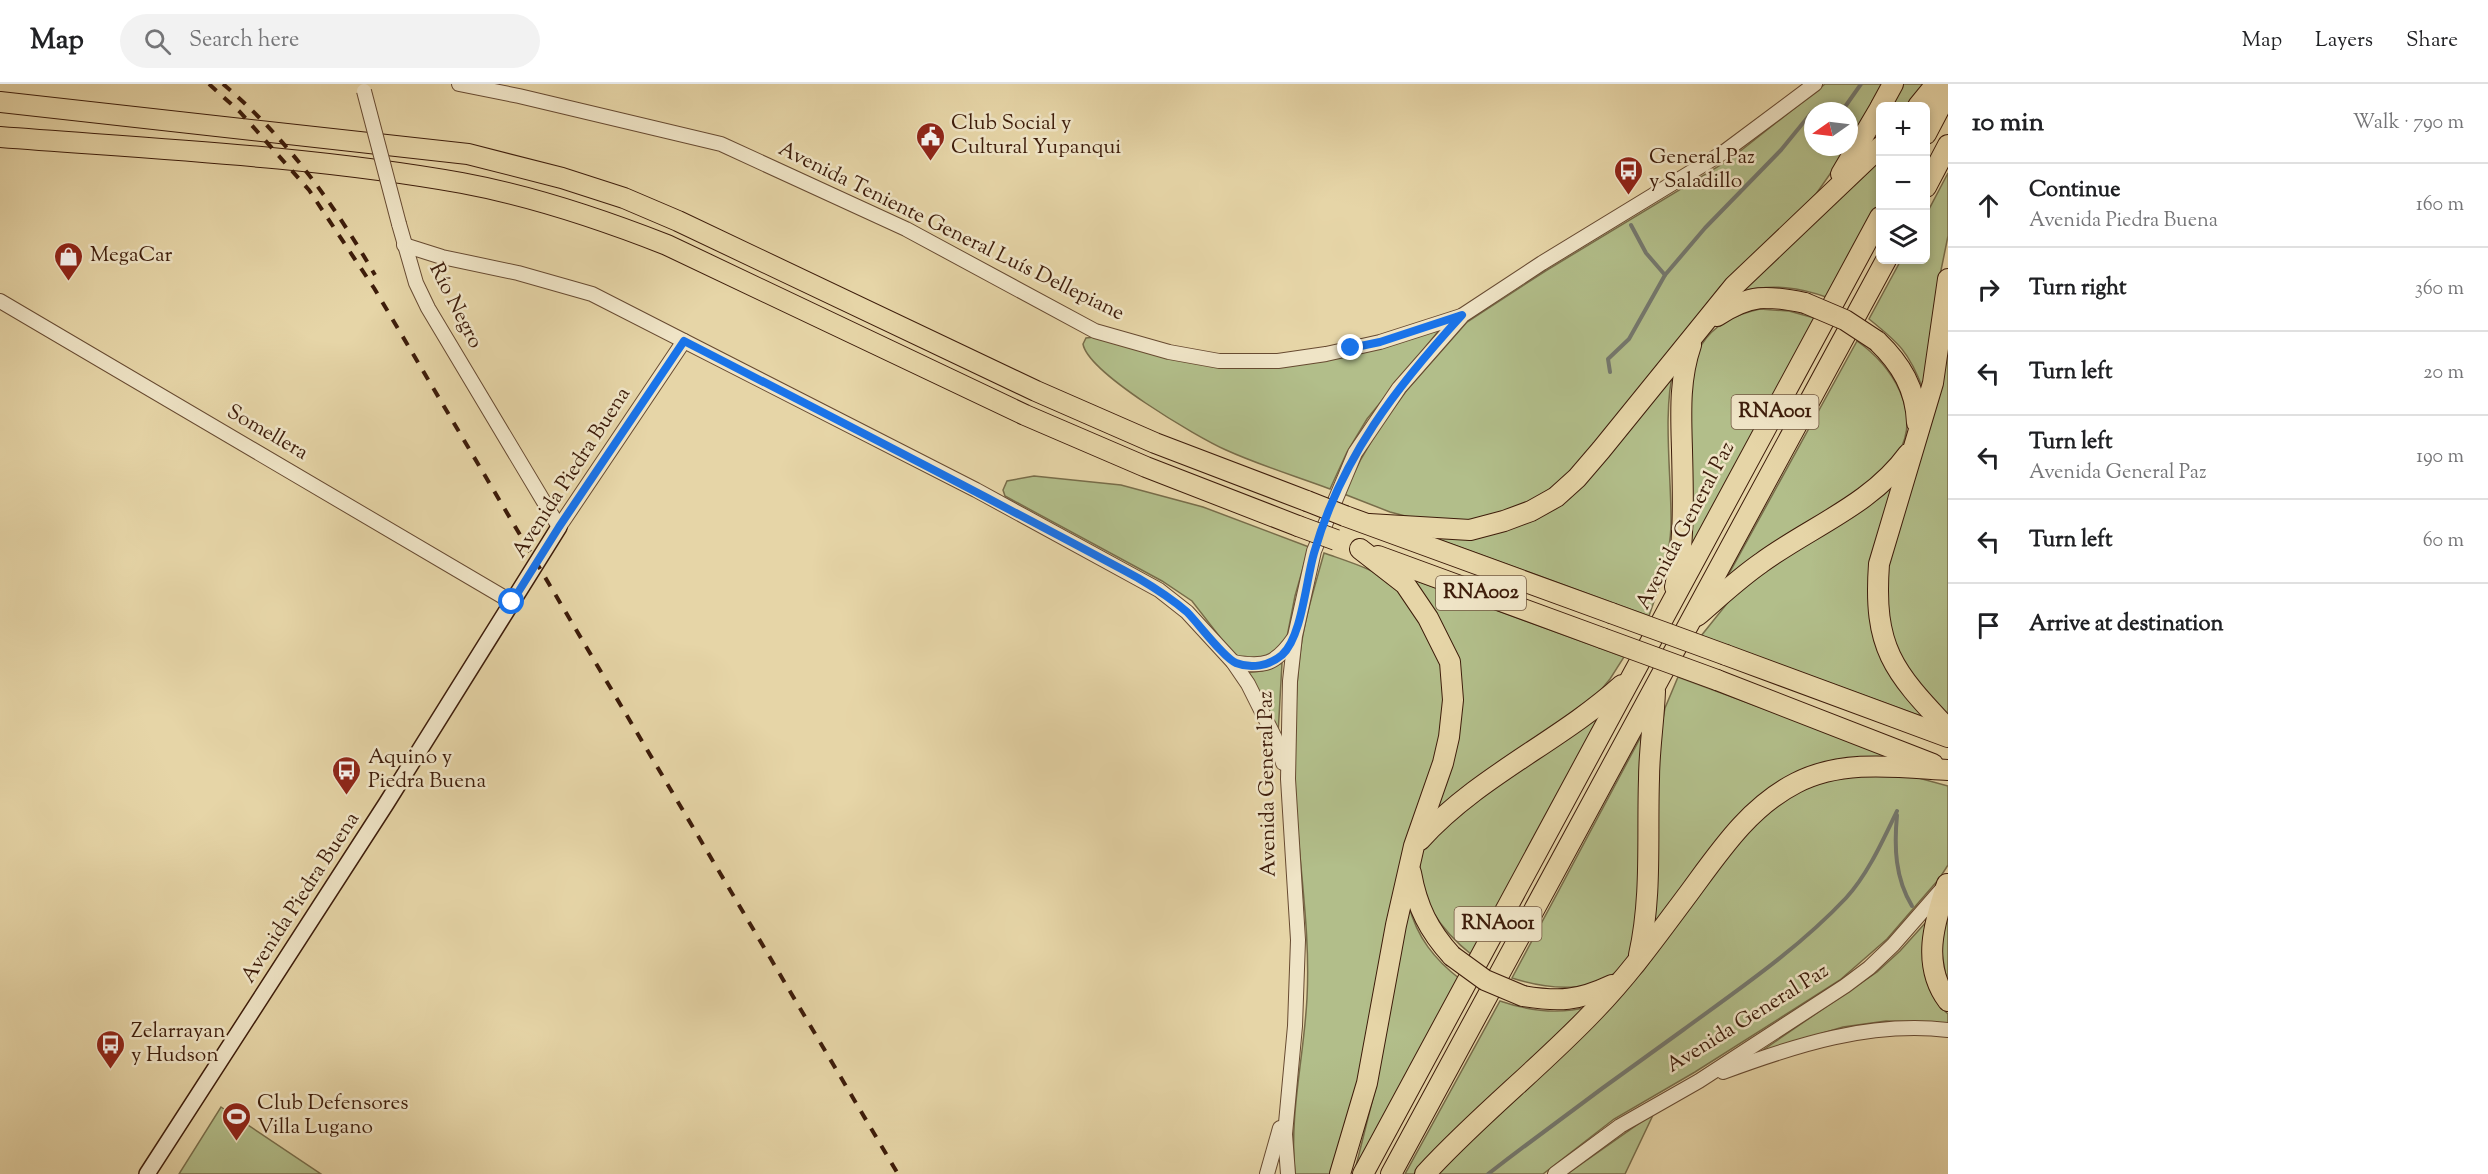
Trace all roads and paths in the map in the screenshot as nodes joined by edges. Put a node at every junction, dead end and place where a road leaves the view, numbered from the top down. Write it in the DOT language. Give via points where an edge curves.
graph roads {
  1 [pos="459,84"];
  2 [pos="1815,84"];
  3 [pos="1893,84"];
  4 [pos="1936,84"];
  5 [pos="362,87"];
  6 [pos="1948,92"];
  7 [pos="0,102"];
  8 [pos="1884,102"];
  9 [pos="1921,102"];
  10 [pos="1876,115"];
  11 [pos="1930,126"];
  12 [pos="0,137"];
  13 [pos="1948,145"];
  14 [pos="1876,152"];
  15 [pos="1930,179"];
  16 [pos="1827,197"];
  17 [pos="1876,226"];
  18 [pos="404,245"];
  19 [pos="1884,264"];
  20 [pos="1948,279"];
  21 [pos="0,301"];
  22 [pos="1462,315"];
  23 [pos="1699,329"];
  24 [pos="684,341"];
  25 [pos="1916,440"];
  26 [pos="1369,524"];
  27 [pos="559,527"];
  28 [pos="1360,549"];
  29 [pos="512,602"];
  30 [pos="1670,607"];
  31 [pos="1689,623"];
  32 [pos="1295,636"];
  33 [pos="1233,663"];
  34 [pos="1633,675"];
  35 [pos="1655,687"];
  36 [pos="1948,729"];
  37 [pos="1948,736"];
  38 [pos="1948,770"];
  39 [pos="1288,779"];
  40 [pos="1412,855"];
  41 [pos="1947,882"];
  42 [pos="1637,963"];
  43 [pos="1620,982"];
  44 [pos="1948,1001"];
  45 [pos="1948,1030"];
  46 [pos="1699,1081"];
  47 [pos="1286,1109"];
  48 [pos="147,1174"];
  49 [pos="1267,1174"];
  50 [pos="1288,1174"];
  51 [pos="1340,1174"];
  52 [pos="1363,1174"];
  53 [pos="1391,1174"];
  54 [pos="1425,1174"];
  55 [pos="1555,1174"];
  1 -- 22 [label="street, Avenida Teniente General Luís Dellepiane" via="721,144 906,229 1095,331 1169,352 1219,361 1278,362 1380,342"];
  2 -- 22 [label="street, Avenida General Paz" via="1724,152"];
  3 -- 8 [label="highway"];
  4 -- 9 [label="highway"];
  5 -- 18 [label="street, Río Negro, bridge"];
  6 -- 11 [label="highway"];
  7 -- 26 [label="highway, bridge" via="468,154 562,178 678,221 1047,396"];
  10 -- 16 [label="highway"];
  12 -- 28 [label="highway, bridge" via="360,168 464,184 557,206 667,245 1025,415 1146,467"];
  13 -- 15 [label="highway"];
  14 -- 16 [label="highway"];
  16 -- 23 [label="highway" via="1734,286"];
  17 -- 30 [label="highway, Avenida General Paz / RNA001"];
  18 -- 24 [label="street" via="592,294"];
  18 -- 27 [label="street, Río Negro" via="428,308"];
  19 -- 31 [label="highway, RNA001"];
  20 -- 25 [label="highway" via="1933,383"];
  21 -- 29 [label="street, Somellera"];
  22 -- 32 [label="street, Avenida General Paz" via="1399,388 1355,453 1314,551"];
  23 -- 25 [label="highway, bridge" via="1738,302 1762,298 1805,303 1845,320 1877,341 1897,362 1917,406"];
  23 -- 26 [label="highway" via="1601,450 1556,497 1513,518 1470,530"];
  23 -- 30 [label="highway" via="1682,380 1679,556"];
  24 -- 27 [label="street, Avenida Piedra Buena"];
  24 -- 33 [label="street" via="976,490 1159,590 1187,612"];
  25 -- 31 [label="highway" via="1881,485 1761,563"];
  25 -- 36 [label="highway" via="1879,564 1876,595 1886,646 1899,673"];
  26 -- 37 [label="highway, RNA002, bridge"];
  27 -- 29 [label="main road, Avenida Piedra Buena"];
  28 -- 38 [label="highway, RNA002, bridge"];
  28 -- 40 [label="highway" via="1405,584 1450,662 1453,700 1449,737"];
  29 -- 48 [label="main road, Avenida Piedra Buena"];
  30 -- 34 [label="highway, Avenida General Paz / RNA001"];
  31 -- 35 [label="highway, RNA001"];
  32 -- 33 [label="street" via="1283,654 1270,662 1255,667"];
  32 -- 39 [label="street, Avenida General Paz"];
  33 -- 39 [label="street" via="1275,738"];
  34 -- 40 [label="highway" via="1566,729 1469,794 1442,816"];
  34 -- 52 [label="highway, Avenida General Paz / RNA001"];
  35 -- 42 [label="highway" via="1648,777 1648,894"];
  35 -- 53 [label="highway, RNA001"];
  38 -- 42 [label="highway" via="1847,768 1798,781 1774,795 1730,838"];
  39 -- 47 [label="street, Avenida General Paz" via="1298,939 1295,1026"];
  40 -- 43 [label="highway, bridge" via="1414,891 1422,916 1452,956 1485,980 1523,996 1563,1001 1587,997"];
  40 -- 51 [label="highway" via="1367,1083"];
  41 -- 44 [label="highway" via="1936,916 1932,957 1939,989"];
  41 -- 46 [label="street, Avenida General Paz" via="1869,968"];
  42 -- 43 [label="highway"];
  43 -- 54 [label="highway" via="1595,1011 1469,1127"];
  45 -- 46 [label="street" via="1886,1028 1844,1034"];
  46 -- 55 [label="street, Avenida General Paz" via="1620,1126"];
  47 -- 49 [label="street, Avenida General Paz"];
  47 -- 50 [label="street, Avenida General Paz"];
}
